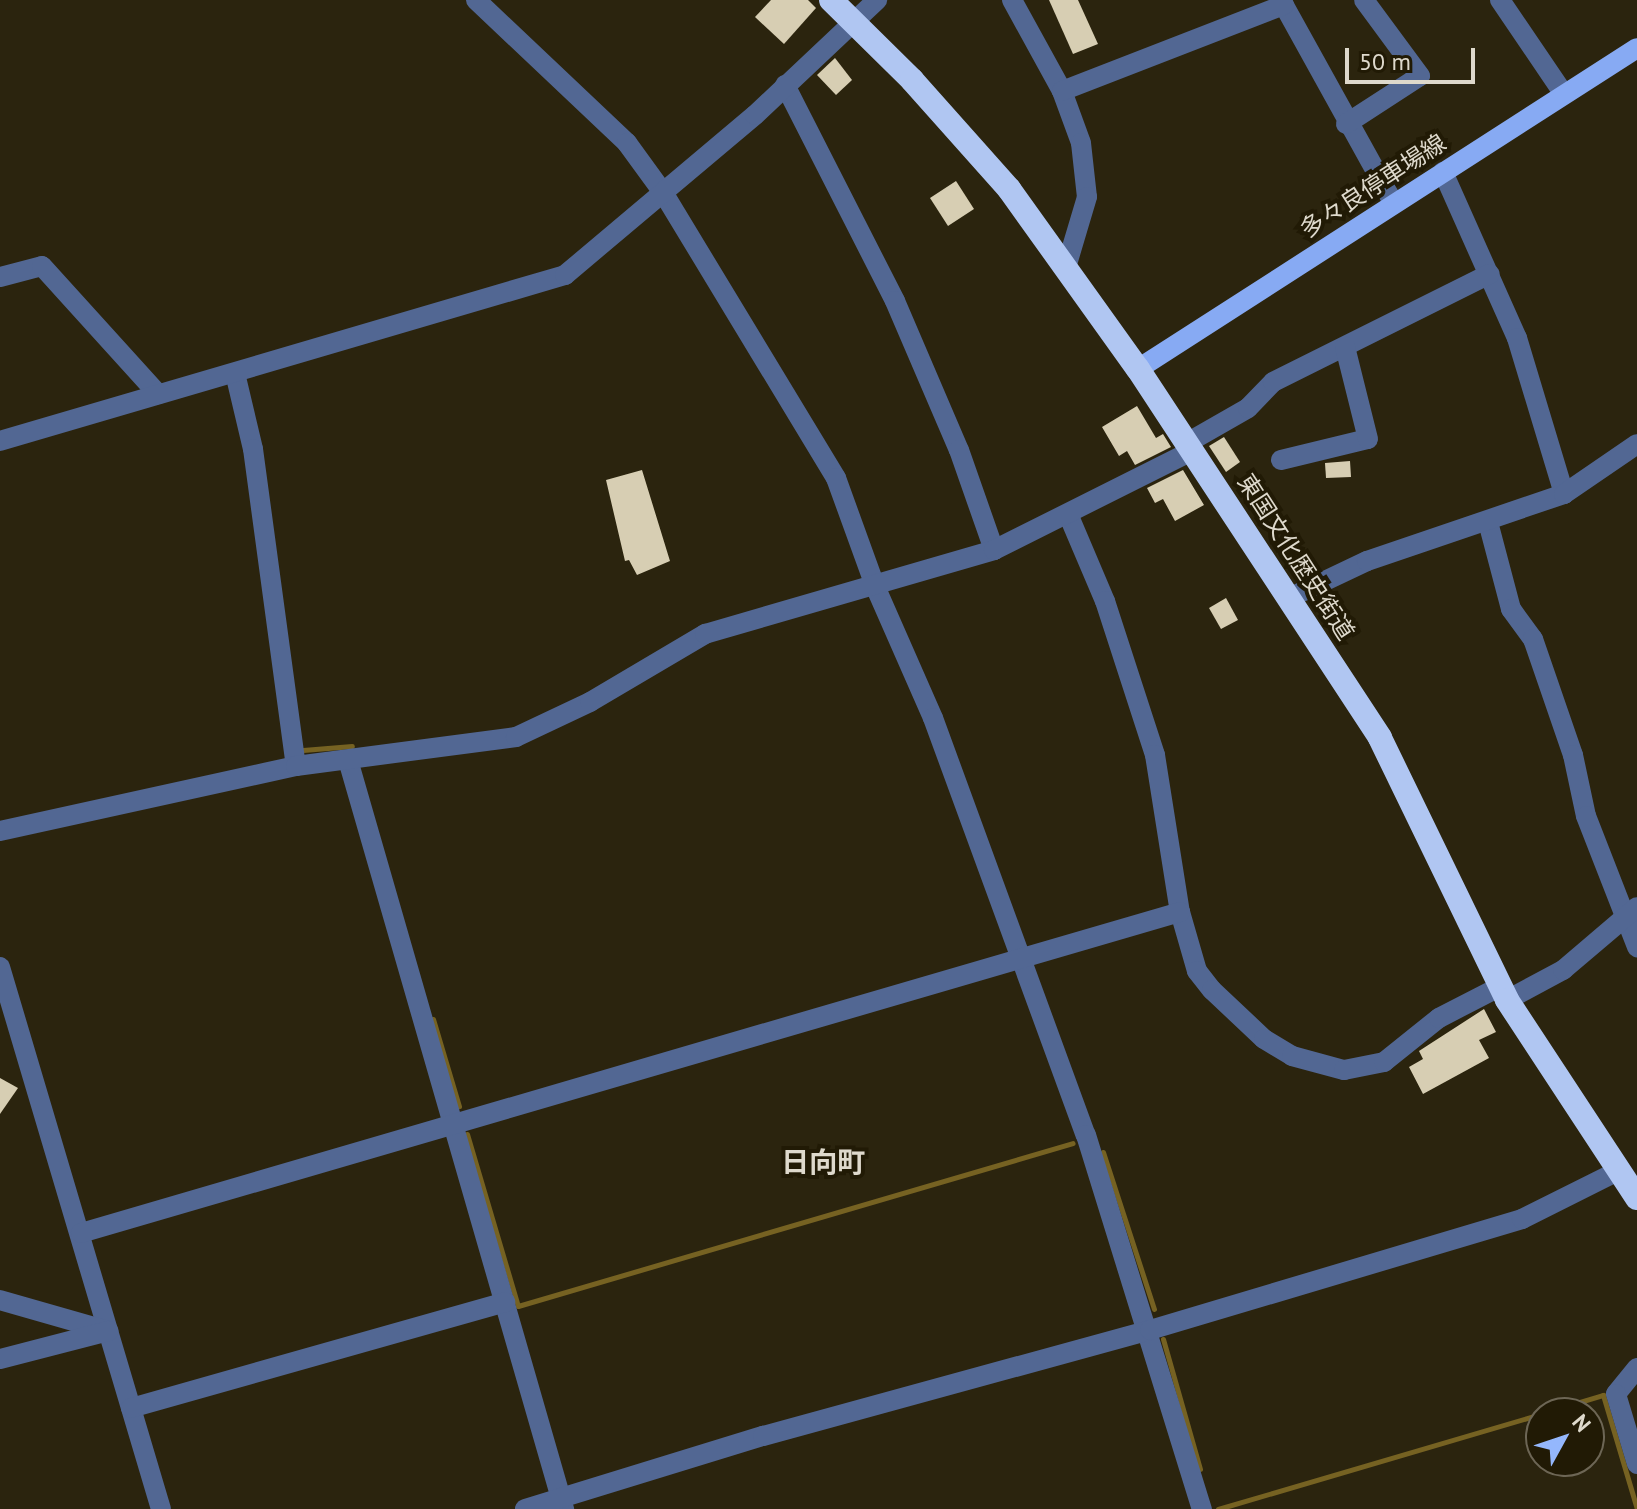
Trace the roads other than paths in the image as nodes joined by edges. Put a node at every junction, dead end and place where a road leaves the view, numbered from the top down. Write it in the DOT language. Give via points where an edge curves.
graph roads {
  1 [pos="476,0"];
  2 [pos="831,0"];
  3 [pos="877,0"];
  4 [pos="1364,0"];
  5 [pos="1500,0"];
  6 [pos="1014,1"];
  7 [pos="1283,3"];
  8 [pos="852,20"];
  9 [pos="1637,48"];
  10 [pos="785,85"];
  11 [pos="1062,91"];
  12 [pos="1564,94"];
  13 [pos="1346,124"];
  14 [pos="1443,172"];
  15 [pos="664,194"];
  16 [pos="1394,204"];
  17 [pos="1067,264"];
  18 [pos="1490,274"];
  19 [pos="0,277"];
  20 [pos="1345,347"];
  21 [pos="1138,369"];
  22 [pos="235,373"];
  23 [pos="158,394"];
  24 [pos="0,441"];
  25 [pos="1637,444"];
  26 [pos="1190,447"];
  27 [pos="1281,460"];
  28 [pos="1564,494"];
  29 [pos="1068,514"];
  30 [pos="1488,522"];
  31 [pos="994,550"];
  32 [pos="875,586"];
  33 [pos="1289,598"];
  34 [pos="348,760"];
  35 [pos="296,766"];
  36 [pos="0,831"];
  37 [pos="1631,911"];
  38 [pos="1180,912"];
  39 [pos="1637,947"];
  40 [pos="1023,957"];
  41 [pos="0,967"];
  42 [pos="1503,994"];
  43 [pos="452,1123"];
  44 [pos="1618,1171"];
  45 [pos="1637,1198"];
  46 [pos="81,1233"];
  47 [pos="0,1300"];
  48 [pos="505,1302"];
  49 [pos="1150,1330"];
  50 [pos="108,1331"];
  51 [pos="0,1359"];
  52 [pos="1637,1368"];
  53 [pos="131,1408"];
  54 [pos="1637,1464"];
  55 [pos="563,1503"];
  56 [pos="161,1509"];
  57 [pos="525,1509"];
  58 [pos="1202,1509"];
  1 -- 15 [label="street" via="627,143"];
  2 -- 8 [label="highway, 東国文化歴史街道"];
  3 -- 8 [label="street"];
  4 -- 13 [label="street" via="1420,76"];
  5 -- 12 [label="street"];
  6 -- 11 [label="street"];
  7 -- 11 [label="street"];
  7 -- 13 [label="street"];
  8 -- 10 [label="street"];
  8 -- 17 [label="highway, 東国文化歴史街道" via="957,128"];
  9 -- 12 [label="main road, 多々良停車場線"];
  10 -- 15 [label="street"];
  10 -- 31 [label="street" via="895,301 959,450"];
  11 -- 17 [label="street" via="1081,143 1087,197"];
  12 -- 14 [label="main road, 多々良停車場線"];
  13 -- 16 [label="street"];
  14 -- 16 [label="main road, 多々良停車場線"];
  14 -- 18 [label="street"];
  15 -- 22 [label="street" via="565,275"];
  15 -- 32 [label="street" via="836,478"];
  16 -- 21 [label="main road, 多々良停車場線"];
  17 -- 21 [label="highway, 東国文化歴史街道"];
  18 -- 20 [label="street"];
  18 -- 28 [label="street" via="1517,338"];
  19 -- 23 [label="street" via="42,266"];
  20 -- 26 [label="street" via="1273,382 1248,408"];
  20 -- 27 [label="street" via="1368,439"];
  21 -- 26 [label="highway, 東国文化歴史街道"];
  22 -- 23 [label="street"];
  22 -- 35 [label="street" via="253,449"];
  23 -- 24 [label="street"];
  25 -- 28 [label="street"];
  26 -- 29 [label="street"];
  26 -- 33 [label="highway, 東国文化歴史街道"];
  28 -- 30 [label="street"];
  29 -- 31 [label="street"];
  29 -- 38 [label="street" via="1105,601 1155,755"];
  30 -- 33 [label="street" via="1367,561"];
  30 -- 37 [label="street" via="1511,609 1533,639 1573,755 1586,816"];
  31 -- 32 [label="street"];
  32 -- 34 [label="street" via="705,634 578,708 516,737"];
  32 -- 40 [label="street" via="933,718"];
  33 -- 42 [label="highway, 東国文化歴史街道" via="1380,738"];
  34 -- 35 [label="street"];
  34 -- 43 [label="street"];
  35 -- 36 [label="street"];
  37 -- 39 [label="street"];
  37 -- 42 [label="street" via="1563,970"];
  38 -- 40 [label="street"];
  38 -- 42 [label="street" via="1197,971 1212,990 1283,1050 1344,1070 1384,1062 1439,1018"];
  40 -- 43 [label="street"];
  40 -- 49 [label="street"];
  41 -- 46 [label="street"];
  42 -- 44 [label="highway, 東国文化歴史街道"];
  43 -- 46 [label="street"];
  43 -- 48 [label="street"];
  44 -- 45 [label="highway, 東国文化歴史街道"];
  44 -- 49 [label="street" via="1546,1211"];
  46 -- 50 [label="street"];
  47 -- 50 [label="street"];
  48 -- 53 [label="street"];
  48 -- 55 [label="street"];
  49 -- 55 [label="street" via="910,1394"];
  49 -- 58 [label="street"];
  50 -- 51 [label="street"];
  50 -- 53 [label="street"];
  52 -- 54 [label="street" via="1616,1394"];
  53 -- 56 [label="street"];
  55 -- 57 [label="street"];
}
